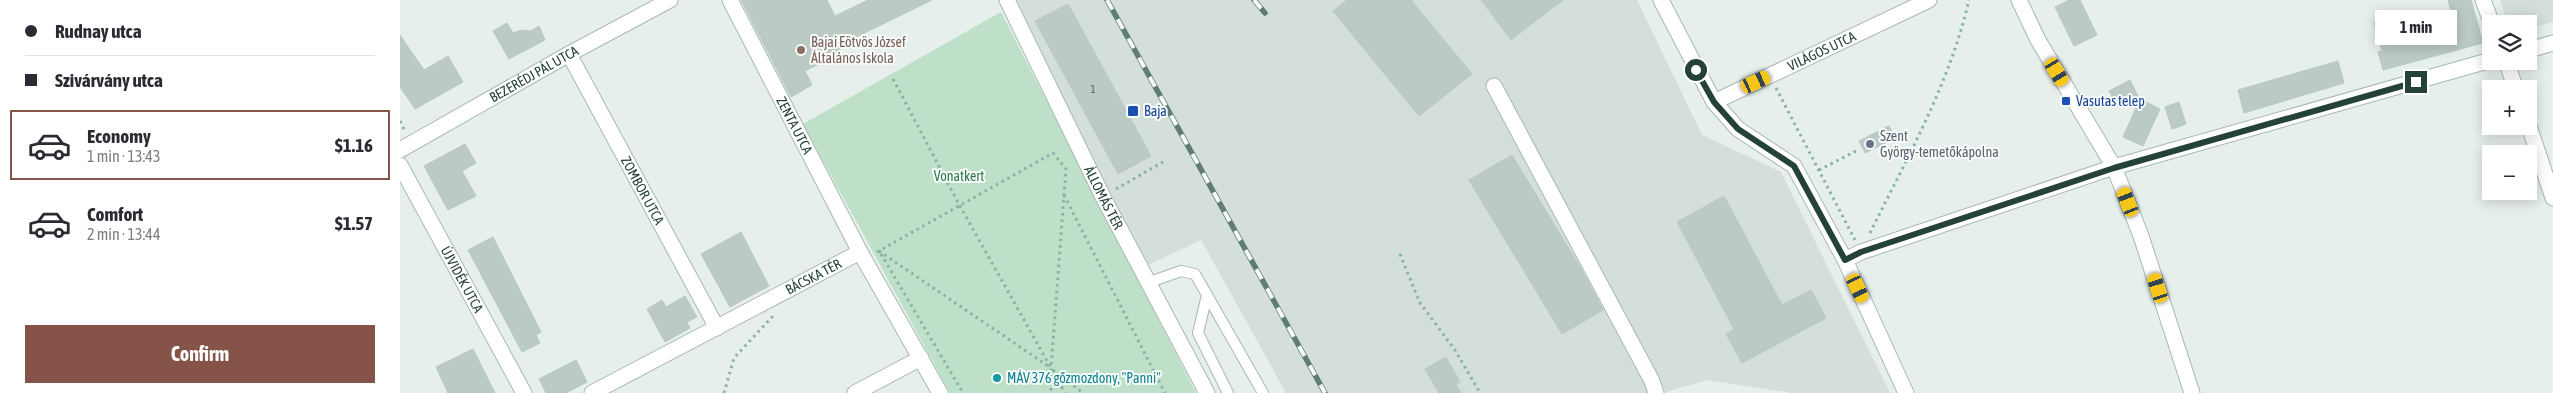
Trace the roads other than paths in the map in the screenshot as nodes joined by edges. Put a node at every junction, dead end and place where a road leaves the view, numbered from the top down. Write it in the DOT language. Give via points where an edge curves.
graph roads {
  1 [pos="670,0"];
  2 [pos="730,0"];
  3 [pos="1007,0"];
  4 [pos="1661,0"];
  5 [pos="1929,0"];
  6 [pos="2019,0"];
  7 [pos="2483,0"];
  8 [pos="2489,15"];
  9 [pos="2553,42"];
  10 [pos="2537,47"];
  11 [pos="569,54"];
  12 [pos="2482,63"];
  13 [pos="1494,86"];
  14 [pos="1714,102"];
  15 [pos="2532,135"];
  16 [pos="400,150"];
  17 [pos="400,165"];
  18 [pos="2114,168"];
  19 [pos="2553,198"];
  20 [pos="862,255"];
  21 [pos="1845,260"];
  22 [pos="1147,283"];
  23 [pos="1207,295"];
  24 [pos="717,328"];
  25 [pos="921,358"];
  26 [pos="524,393"];
  27 [pos="592,393"];
  28 [pos="855,393"];
  29 [pos="940,393"];
  30 [pos="1207,393"];
  31 [pos="1228,393"];
  32 [pos="1263,393"];
  33 [pos="1656,393"];
  34 [pos="1906,393"];
  35 [pos="2192,393"];
  1 -- 11 [label="street, BEZERÉDJ PÁL UTCA"];
  2 -- 20 [label="street, ZENTA UTCA"];
  3 -- 22 [label="street, ÁLLOMÁS TÉR"];
  4 -- 14 [label="street"];
  5 -- 14 [label="street, VILÁGOS UTCA"];
  6 -- 18 [label="street" via="2038,40"];
  7 -- 8 [label="street"];
  9 -- 10 [label="street"];
  11 -- 16 [label="street, BEZERÉDJ PÁL UTCA"];
  11 -- 24 [label="street, ZOMBOR UTCA"];
  12 -- 18 [label="street"];
  13 -- 33 [label="street"];
  14 -- 21 [label="street" via="1738,129 1794,166"];
  15 -- 19 [label="street"];
  17 -- 26 [label="street, ÚJVIDÉK UTCA"];
  18 -- 21 [label="street"];
  18 -- 35 [label="street" via="2141,236"];
  20 -- 24 [label="street, BÁCSKA TÉR"];
  20 -- 25 [label="street"];
  21 -- 34 [label="street"];
  22 -- 23 [label="lane" via="1180,271 1195,274"];
  22 -- 30 [label="street, ÁLLOMÁS TÉR"];
  23 -- 31 [label="lane" via="1198,333"];
  23 -- 32 [label="lane"];
  24 -- 27 [label="street, BÁCSKA TÉR"];
  25 -- 28 [label="street"];
  25 -- 29 [label="street"];
}
